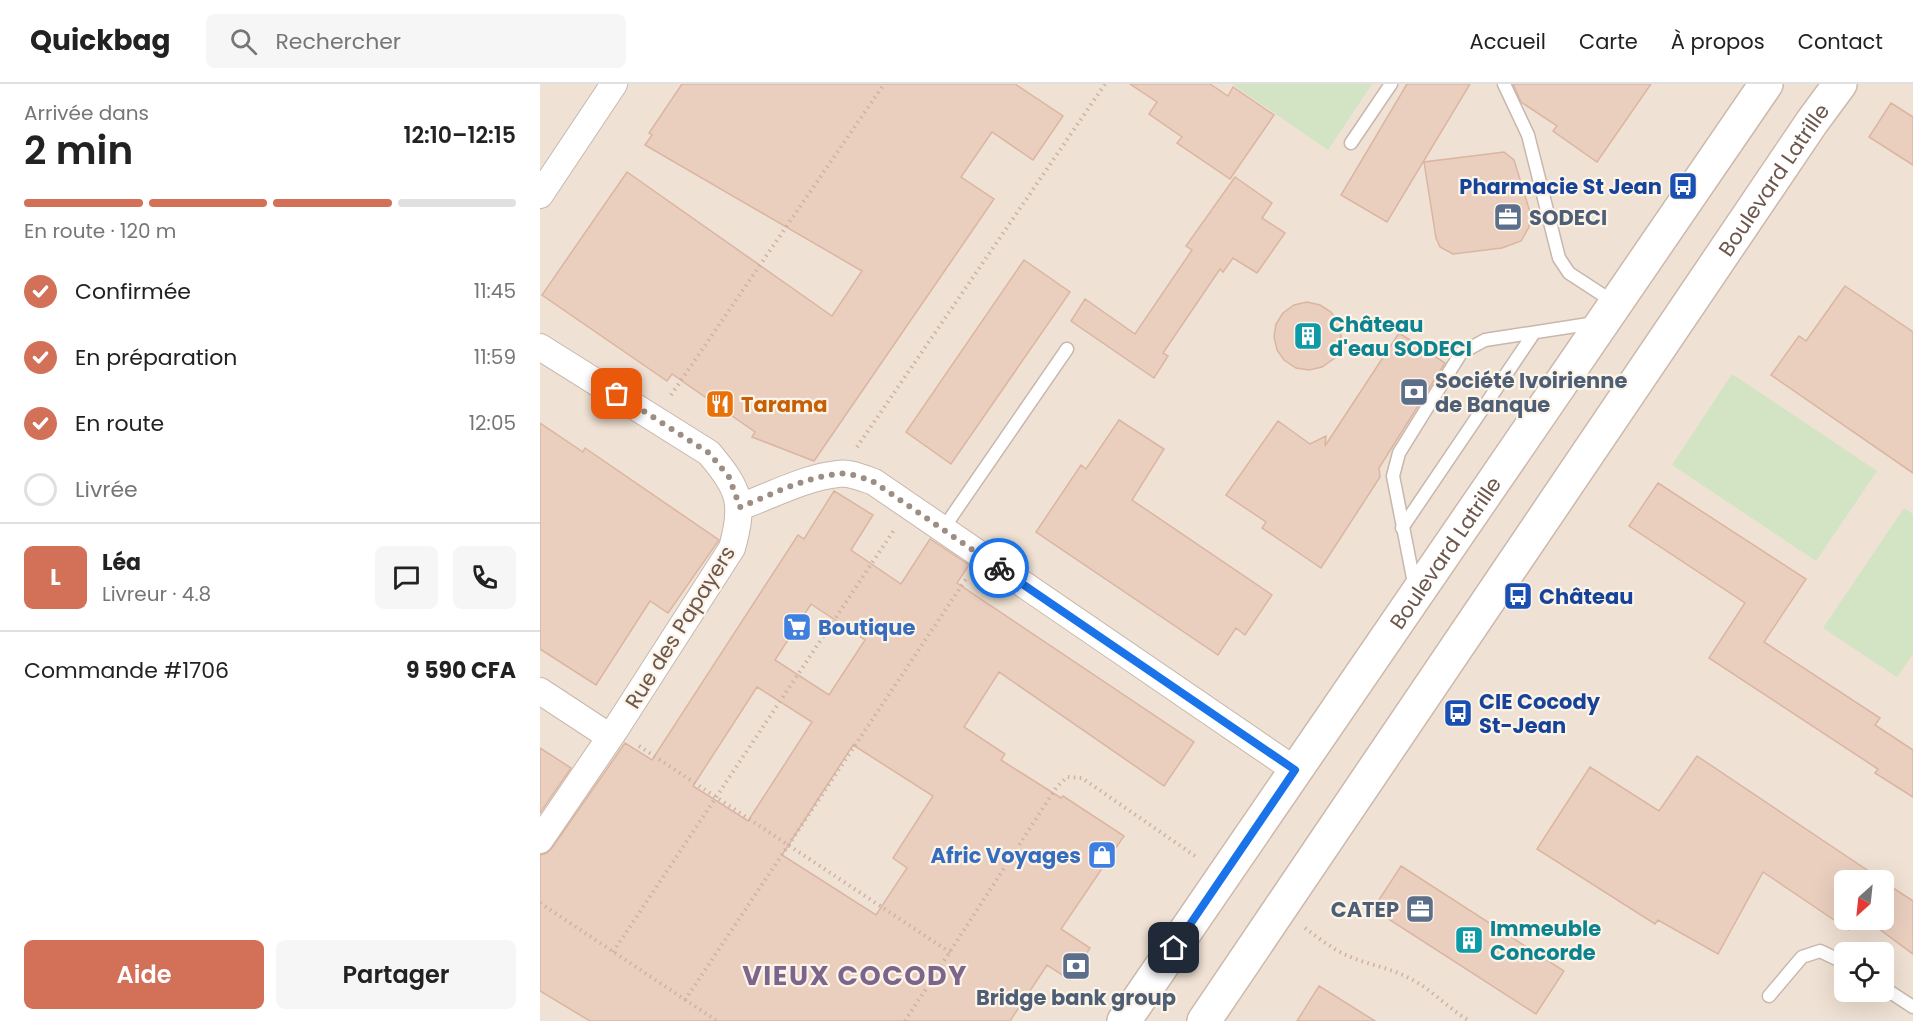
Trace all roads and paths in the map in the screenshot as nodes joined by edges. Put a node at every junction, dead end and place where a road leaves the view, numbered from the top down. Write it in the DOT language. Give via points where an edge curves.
graph roads {
  1 [pos="614,84"];
  2 [pos="884,84"];
  3 [pos="1106,84"];
  4 [pos="1391,84"];
  5 [pos="1504,84"];
  6 [pos="1766,84"];
  7 [pos="1840,84"];
  8 [pos="1351,143"];
  9 [pos="540,195"];
  10 [pos="1608,313"];
  11 [pos="1534,333"];
  12 [pos="540,347"];
  13 [pos="1067,349"];
  14 [pos="655,418"];
  15 [pos="839,473"];
  16 [pos="910,506"];
  17 [pos="740,507"];
  18 [pos="1402,528"];
  19 [pos="943,529"];
  20 [pos="981,556"];
  21 [pos="1416,596"];
  22 [pos="540,691"];
  23 [pos="612,734"];
  24 [pos="1295,770"];
  25 [pos="716,798"];
  26 [pos="540,840"];
  27 [pos="789,846"];
  28 [pos="1223,875"];
  29 [pos="540,903"];
  30 [pos="1302,927"];
  31 [pos="613,952"];
  32 [pos="951,953"];
  33 [pos="1834,958"];
  34 [pos="1894,995"];
  35 [pos="1769,996"];
  36 [pos="685,1000"];
  37 [pos="1913,1007"];
  38 [pos="717,1021"];
  39 [pos="905,1021"];
  40 [pos="1124,1021"];
  41 [pos="1204,1021"];
  42 [pos="1470,1021"];
  1 -- 9 [label="street"];
  2 -- 14 [label="path"];
  3 -- 15 [label="path"];
  4 -- 8 [label="lane"];
  5 -- 10 [label="lane" via="1528,135 1559,258"];
  6 -- 10 [label="main road, Boulevard Latrille"];
  7 -- 41 [label="main road, Boulevard Latrille"];
  10 -- 11 [label="lane"];
  10 -- 21 [label="main road, Boulevard Latrille"];
  11 -- 18 [label="lane"];
  11 -- 18 [label="lane" via="1485,340 1461,353 1399,453 1393,476"];
  12 -- 14 [label="street, Rue des Papayers"];
  13 -- 19 [label="lane"];
  14 -- 17 [label="street, Rue des Papayers" via="709,453 729,477"];
  15 -- 16 [label="street" via="874,482"];
  15 -- 17 [label="street"];
  16 -- 19 [label="street"];
  16 -- 25 [label="path"];
  17 -- 23 [label="street, Rue des Papayers" via="732,548"];
  18 -- 21 [label="lane"];
  19 -- 20 [label="street"];
  20 -- 24 [label="street"];
  20 -- 27 [label="path"];
  21 -- 24 [label="main road, Boulevard Latrille"];
  22 -- 23 [label="street"];
  23 -- 25 [label="path"];
  23 -- 26 [label="street, Rue des Papayers"];
  24 -- 28 [label="main road, Boulevard Latrille"];
  25 -- 27 [label="path"];
  25 -- 31 [label="path"];
  27 -- 32 [label="path"];
  27 -- 36 [label="path"];
  28 -- 32 [label="path" via="1082,778 1067,777 1056,788"];
  28 -- 40 [label="main road, Boulevard Latrille"];
  29 -- 31 [label="path"];
  30 -- 42 [label="path" via="1344,954 1412,979"];
  31 -- 36 [label="path"];
  32 -- 39 [label="path"];
  33 -- 35 [label="lane" via="1820,951 1802,957"];
  34 -- 37 [label="lane"];
  36 -- 38 [label="path"];
}
